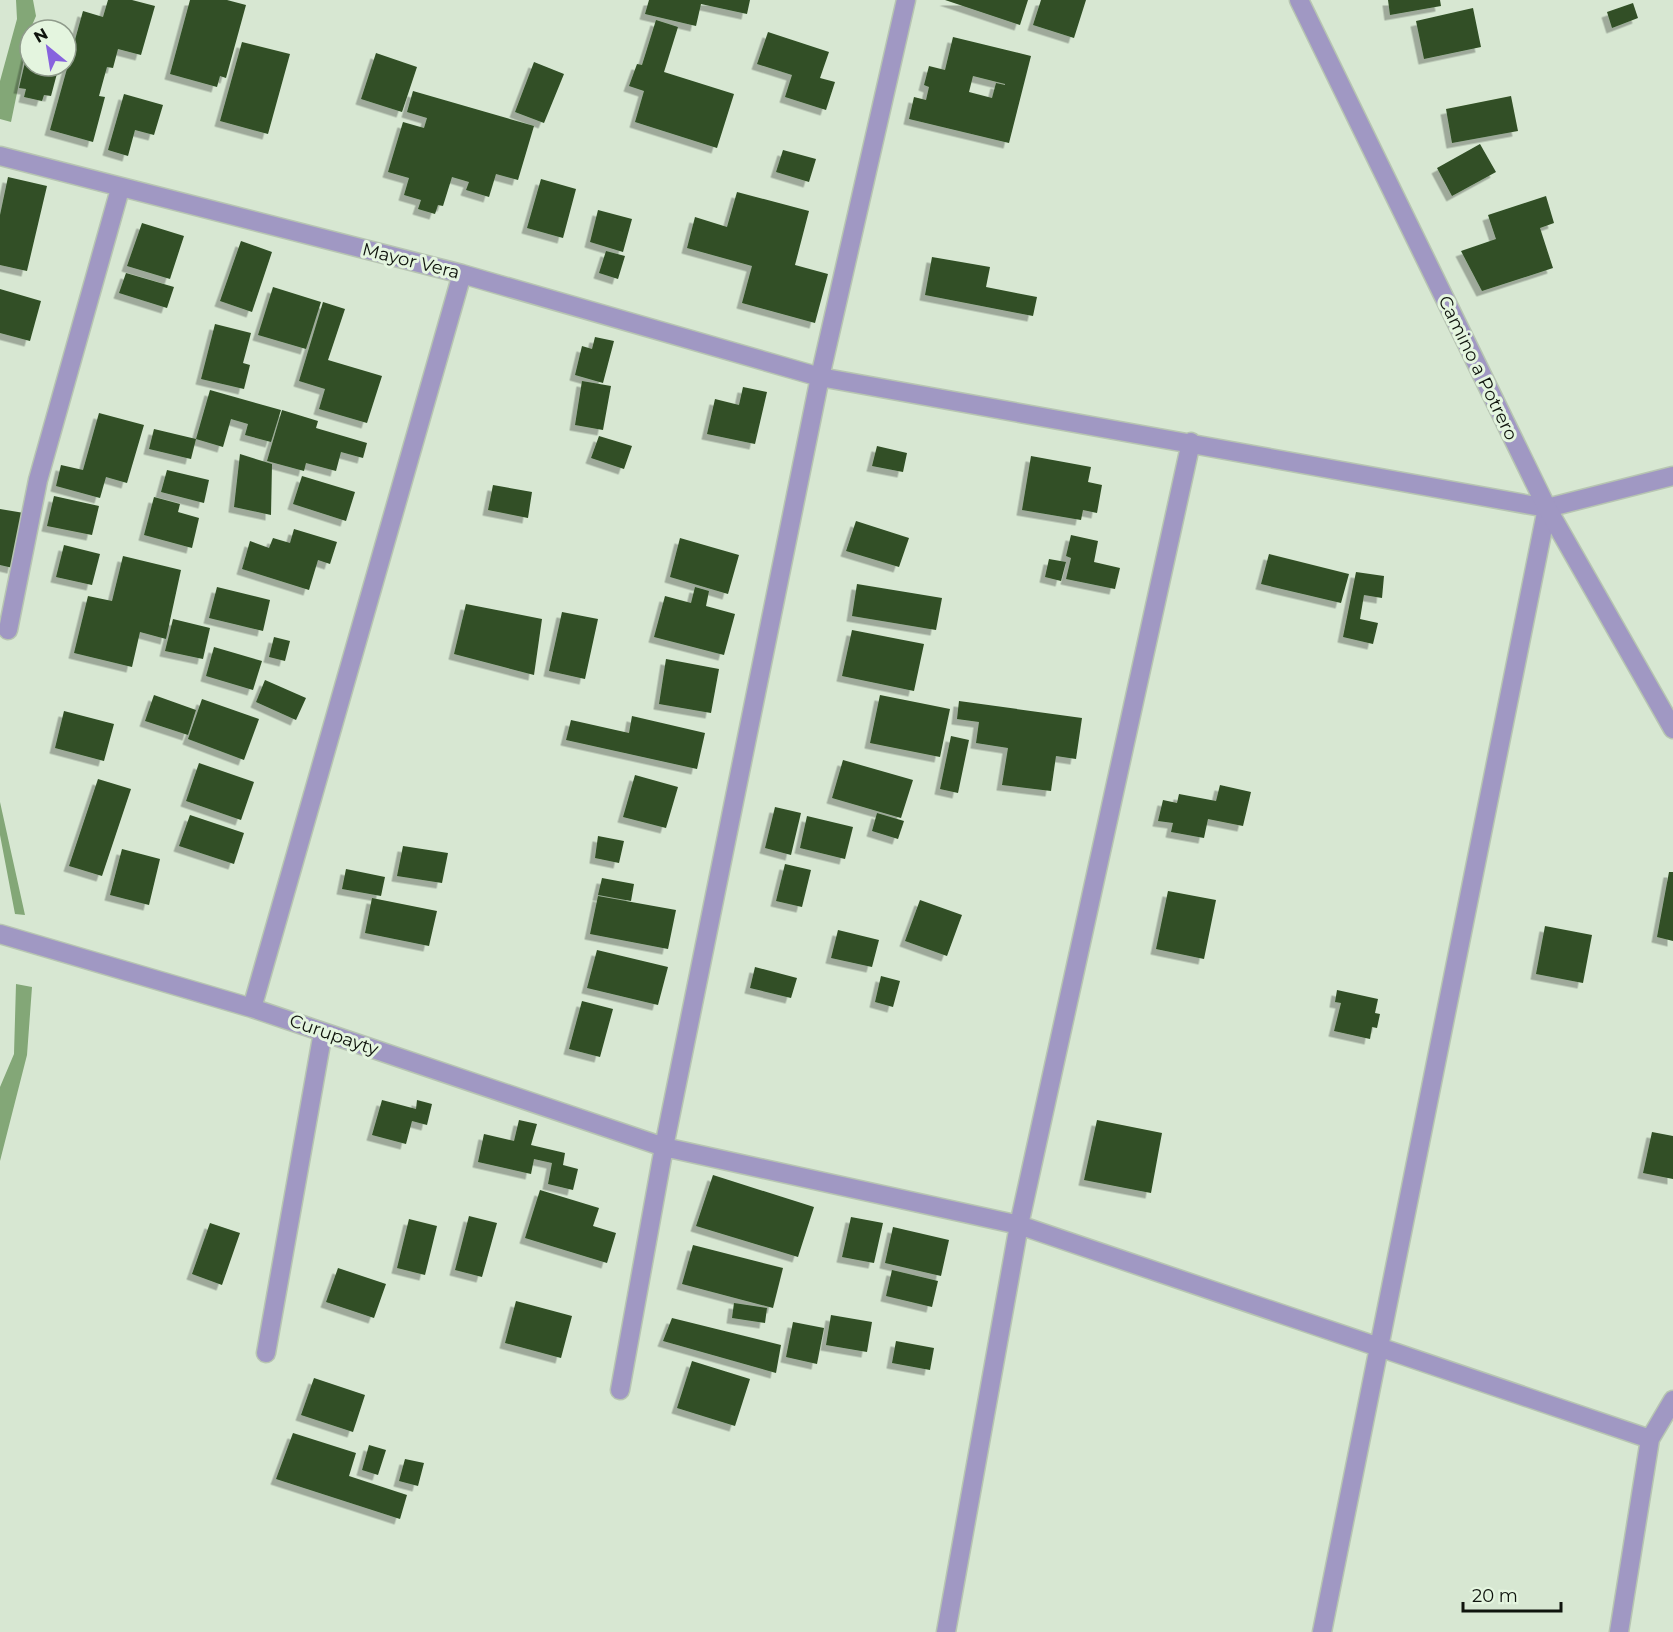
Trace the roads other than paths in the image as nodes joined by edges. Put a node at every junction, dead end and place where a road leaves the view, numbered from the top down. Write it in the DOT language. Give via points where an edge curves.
graph roads {
  1 [pos="906,0"];
  2 [pos="1299,0"];
  3 [pos="4,157"];
  4 [pos="120,189"];
  5 [pos="462,274"];
  6 [pos="820,377"];
  7 [pos="1191,442"];
  8 [pos="1673,476"];
  9 [pos="1547,508"];
  10 [pos="8,630"];
  11 [pos="1673,729"];
  12 [pos="0,934"];
  13 [pos="252,1008"];
  14 [pos="323,1032"];
  15 [pos="664,1147"];
  16 [pos="1019,1225"];
  17 [pos="1377,1347"];
  18 [pos="266,1353"];
  19 [pos="620,1390"];
  20 [pos="1673,1400"];
  21 [pos="1650,1439"];
  22 [pos="946,1632"];
  23 [pos="1322,1632"];
  24 [pos="1619,1632"];
  1 -- 6 [label="street"];
  2 -- 9 [label="street, Camino a Potrero"];
  3 -- 4 [label="street, Mayor Vera"];
  4 -- 5 [label="street, Mayor Vera"];
  4 -- 10 [label="street" via="38,480"];
  5 -- 6 [label="street, Mayor Vera"];
  5 -- 13 [label="street"];
  6 -- 7 [label="street, Mayor Vera"];
  6 -- 15 [label="street"];
  7 -- 9 [label="street, Mayor Vera"];
  7 -- 16 [label="street"];
  8 -- 9 [label="street"];
  9 -- 11 [label="street, Camino a Potrero"];
  9 -- 17 [label="street"];
  12 -- 13 [label="street, Curupayty"];
  13 -- 14 [label="street, Curupayty"];
  14 -- 15 [label="street, Curupayty"];
  14 -- 18 [label="street"];
  15 -- 16 [label="street, Curupayty"];
  15 -- 19 [label="street"];
  16 -- 17 [label="street, Curupayty"];
  16 -- 22 [label="street"];
  17 -- 21 [label="street, Curupayty"];
  17 -- 23 [label="street"];
  20 -- 21 [label="street"];
  21 -- 24 [label="street"];
}
